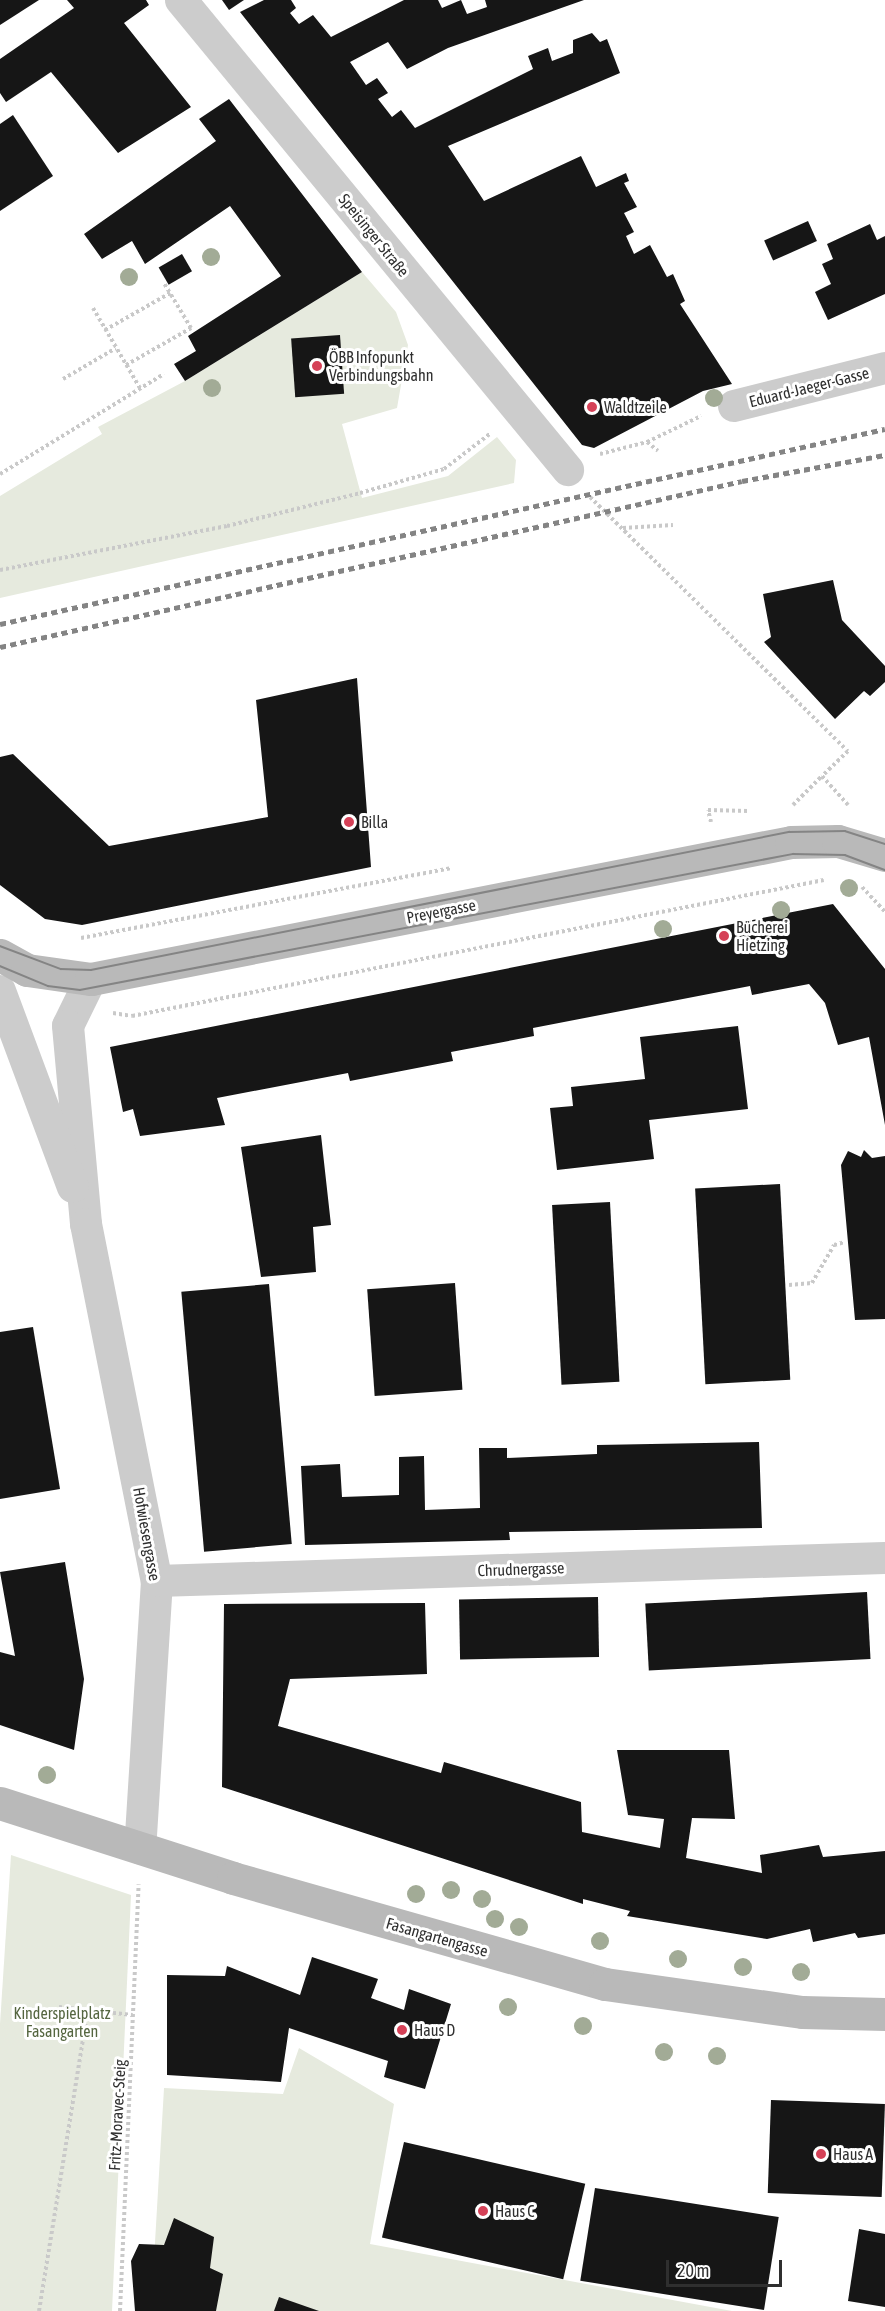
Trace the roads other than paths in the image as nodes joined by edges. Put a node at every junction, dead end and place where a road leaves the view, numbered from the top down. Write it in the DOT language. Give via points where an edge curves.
graph roads {
  1 [pos="182,0"];
  2 [pos="885,368"];
  3 [pos="734,406"];
  4 [pos="565,466"];
  5 [pos="885,855"];
  6 [pos="0,955"];
  7 [pos="91,979"];
  8 [pos="0,991"];
  9 [pos="86,1224"];
  10 [pos="885,1558"];
  11 [pos="157,1581"];
  12 [pos="0,1803"];
  13 [pos="140,1848"];
  14 [pos="885,2014"];
  1 -- 4 [label="street, Speisinger Straße"];
  2 -- 3 [label="street, Eduard-Jaeger-Gasse"];
  5 -- 7 [label="main road, Preyergasse" via="788,827"];
  6 -- 7 [label="main road" via="27,970"];
  7 -- 9 [label="street, Hofwiesengasse" via="68,1026"];
  8 -- 9 [label="street, Hofwiesengasse"];
  9 -- 11 [label="street, Hofwiesengasse"];
  10 -- 11 [label="street, Chrudnergasse"];
  11 -- 13 [label="street, Hofwiesengasse"];
  12 -- 13 [label="main road, Fasangartengasse"];
  13 -- 14 [label="main road, Fasangartengasse" via="605,1984 802,2012"];
}
